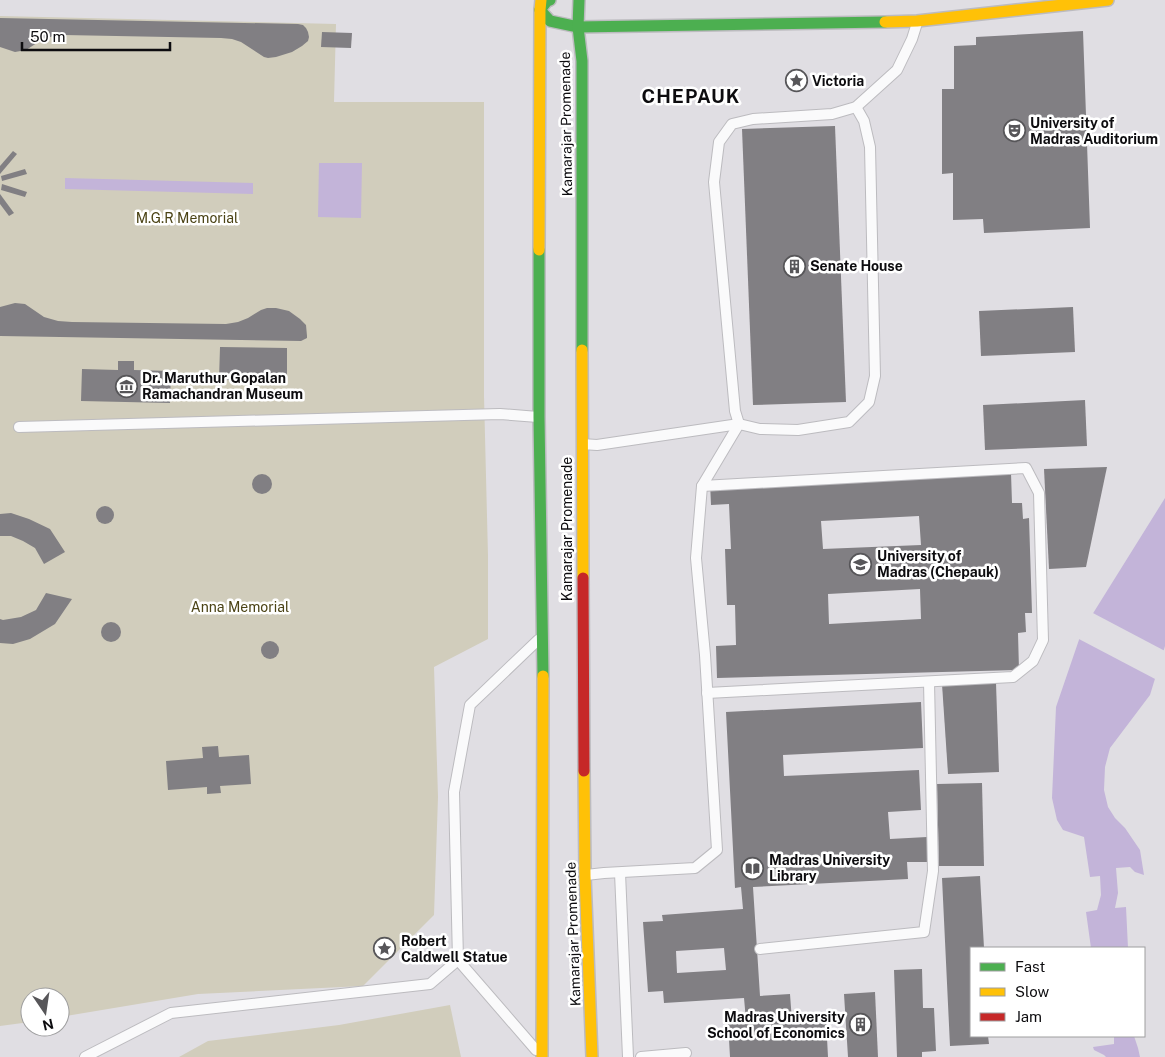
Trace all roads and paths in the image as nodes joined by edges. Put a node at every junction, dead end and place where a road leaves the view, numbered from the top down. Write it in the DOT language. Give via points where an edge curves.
graph roads {
  1 [pos="550,0"];
  2 [pos="579,0"];
  3 [pos="1108,0"];
  4 [pos="540,5"];
  5 [pos="917,21"];
  6 [pos="578,27"];
  7 [pos="856,107"];
  8 [pos="539,417"];
  9 [pos="739,424"];
  10 [pos="19,427"];
  11 [pos="582,444"];
  12 [pos="702,486"];
  13 [pos="543,636"];
  14 [pos="929,682"];
  15 [pos="708,693"];
  16 [pos="620,873"];
  17 [pos="585,876"];
  18 [pos="760,949"];
  19 [pos="458,960"];
  20 [pos="686,1053"];
  21 [pos="85,1057"];
  22 [pos="542,1057"];
  23 [pos="592,1057"];
  24 [pos="628,1057"];
  25 [pos="641,1057"];
  1 -- 4 [label="main road"];
  2 -- 6 [label="main road, Kamarajar Promenade"];
  3 -- 5 [label="main road"];
  4 -- 6 [label="main road" via="550,21"];
  4 -- 8 [label="main road, Kamarajar Promenade"];
  5 -- 6 [label="main road"];
  5 -- 7 [label="lane" via="897,70"];
  6 -- 11 [label="main road, Kamarajar Promenade" via="582,61"];
  7 -- 9 [label="lane" via="832,114 753,119 732,124 718,142 714,182 735,411"];
  7 -- 9 [label="lane" via="864,121 870,147 875,376 868,402 849,422 798,430 760,429"];
  8 -- 10 [label="lane" via="500,414"];
  8 -- 13 [label="main road, Kamarajar Promenade"];
  9 -- 11 [label="lane"];
  9 -- 12 [label="lane"];
  11 -- 17 [label="main road, Kamarajar Promenade"];
  12 -- 14 [label="lane" via="1026,468 1039,493 1043,640 1033,661 1013,677"];
  12 -- 15 [label="lane" via="696,558"];
  13 -- 19 [label="lane" via="470,705 454,792"];
  13 -- 22 [label="main road, Kamarajar Promenade"];
  14 -- 15 [label="lane"];
  14 -- 18 [label="lane" via="933,870 924,932"];
  15 -- 16 [label="lane" via="717,850 695,868"];
  16 -- 17 [label="lane"];
  16 -- 24 [label="lane"];
  17 -- 23 [label="main road, Kamarajar Promenade"];
  19 -- 21 [label="lane" via="430,984 171,1013"];
  19 -- 22 [label="lane"];
  20 -- 25 [label="lane"];
}
